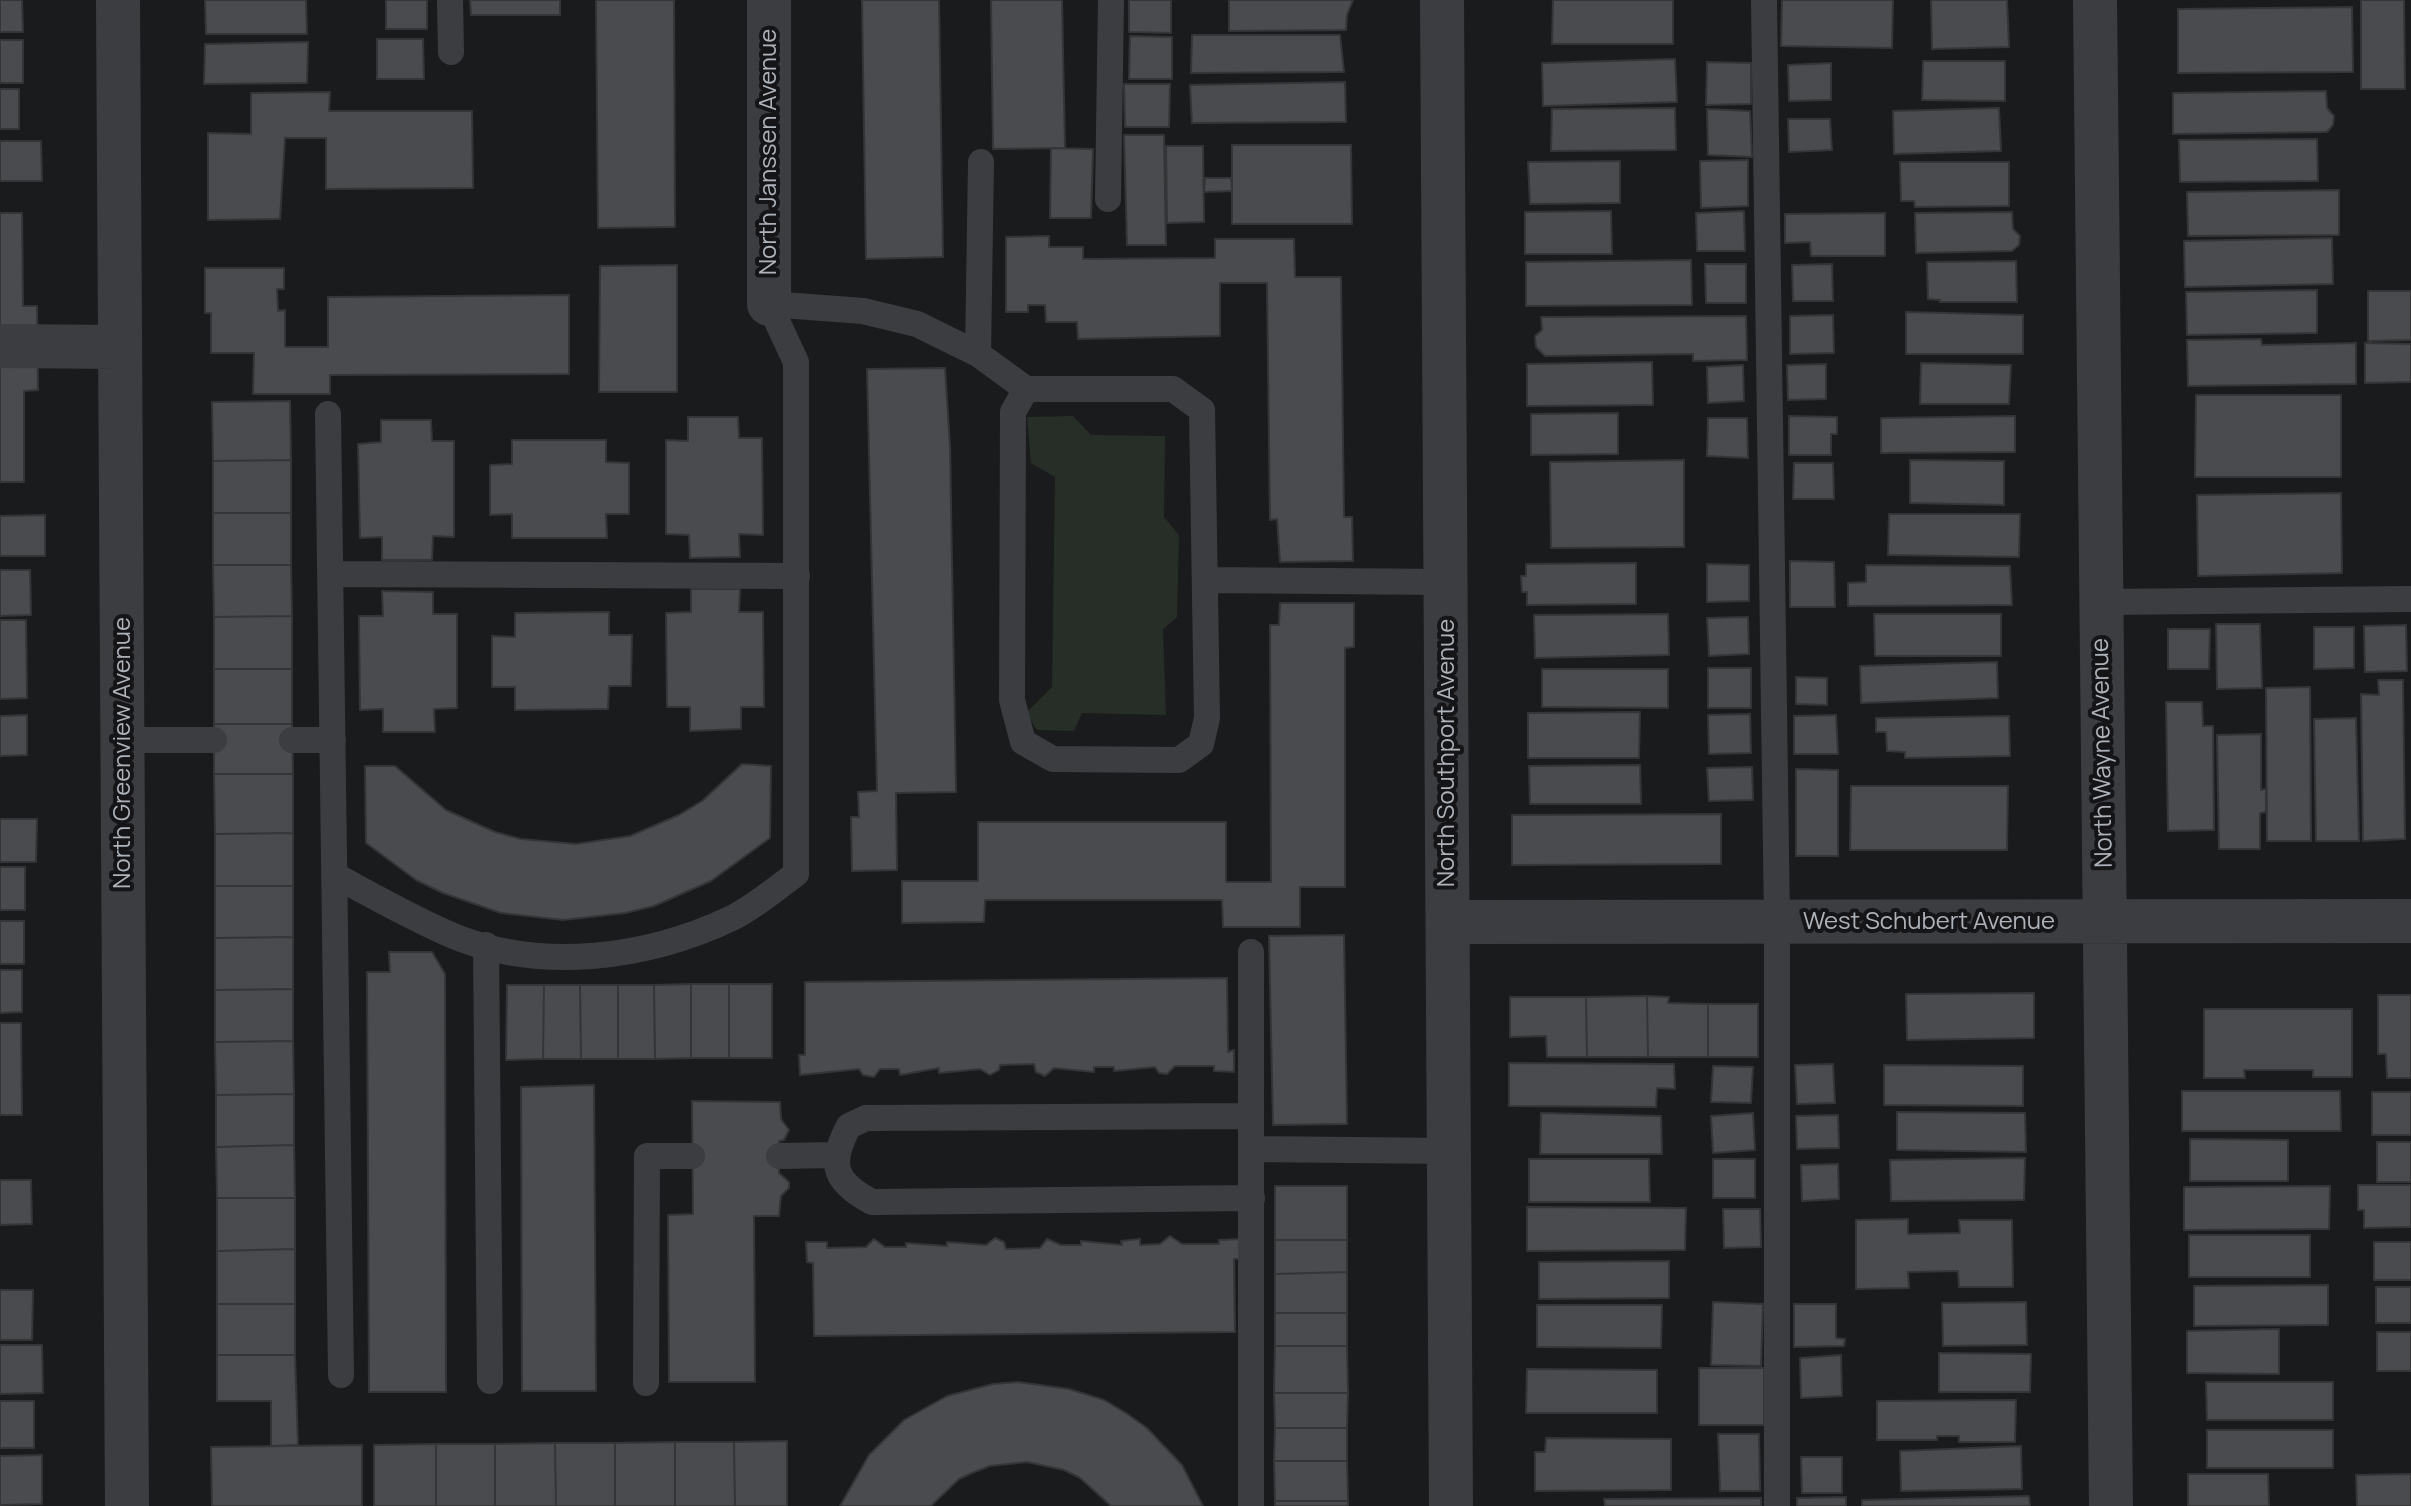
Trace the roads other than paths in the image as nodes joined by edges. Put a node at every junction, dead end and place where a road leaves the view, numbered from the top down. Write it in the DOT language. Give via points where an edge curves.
graph roads {
  1 [pos="118,0"];
  2 [pos="450,0"];
  3 [pos="769,0"];
  4 [pos="1111,0"];
  5 [pos="1442,0"];
  6 [pos="1764,0"];
  7 [pos="2095,0"];
  8 [pos="451,52"];
  9 [pos="981,162"];
  10 [pos="1108,199"];
  11 [pos="769,304"];
  12 [pos="2,346"];
  13 [pos="120,347"];
  14 [pos="978,354"];
  15 [pos="1026,389"];
  16 [pos="328,414"];
  17 [pos="330,574"];
  18 [pos="797,576"];
  19 [pos="1205,580"];
  20 [pos="1446,582"];
  21 [pos="2411,599"];
  22 [pos="2101,602"];
  23 [pos="123,740"];
  24 [pos="214,740"];
  25 [pos="292,740"];
  26 [pos="333,740"];
  27 [pos="336,876"];
  28 [pos="2411,921"];
  29 [pos="1448,922"];
  30 [pos="1777,922"];
  31 [pos="2105,922"];
  32 [pos="486,945"];
  33 [pos="1251,952"];
  34 [pos="1251,1116"];
  35 [pos="1251,1149"];
  36 [pos="1449,1151"];
  37 [pos="837,1155"];
  38 [pos="692,1156"];
  39 [pos="779,1156"];
  40 [pos="1252,1198"];
  41 [pos="341,1375"];
  42 [pos="490,1381"];
  43 [pos="646,1383"];
  44 [pos="127,1506"];
  45 [pos="1251,1506"];
  46 [pos="1451,1506"];
  47 [pos="1777,1506"];
  48 [pos="2111,1506"];
  1 -- 13 [label="street, North Greenview Avenue"];
  2 -- 8 [label="lane"];
  3 -- 11 [label="street, North Janssen Avenue"];
  4 -- 10 [label="lane"];
  5 -- 20 [label="street, North Southport Avenue"];
  6 -- 30 [label="lane"];
  7 -- 22 [label="street, North Wayne Avenue"];
  9 -- 14 [label="lane"];
  11 -- 14 [label="lane" via="863,311 917,324"];
  11 -- 18 [label="lane" via="796,362"];
  12 -- 13 [label="street"];
  13 -- 23 [label="street, North Greenview Avenue"];
  14 -- 15 [label="lane"];
  15 -- 19 [label="lane" via="1173,389 1202,410"];
  15 -- 19 [label="lane" via="1013,412 1012,700 1023,742 1053,759 1068,760 1179,760 1201,744 1207,718"];
  16 -- 17 [label="lane"];
  17 -- 18 [label="lane"];
  17 -- 26 [label="lane"];
  18 -- 32 [label="lane" via="796,874 732,918 673,941 617,954 563,956"];
  19 -- 20 [label="lane"];
  20 -- 29 [label="street, North Southport Avenue"];
  21 -- 22 [label="lane"];
  22 -- 31 [label="street, North Wayne Avenue"];
  23 -- 24 [label="lane"];
  23 -- 44 [label="street, North Greenview Avenue"];
  25 -- 26 [label="lane"];
  26 -- 27 [label="lane"];
  27 -- 32 [label="lane" via="458,938"];
  27 -- 41 [label="lane"];
  28 -- 31 [label="street, West Schubert Avenue"];
  29 -- 30 [label="street, West Schubert Avenue"];
  29 -- 36 [label="street, North Southport Avenue"];
  30 -- 31 [label="street, West Schubert Avenue"];
  30 -- 47 [label="lane"];
  31 -- 48 [label="street, North Wayne Avenue"];
  32 -- 42 [label="lane"];
  33 -- 34 [label="lane"];
  34 -- 35 [label="lane"];
  34 -- 37 [label="lane" via="866,1118 849,1126"];
  35 -- 36 [label="lane"];
  35 -- 40 [label="lane"];
  36 -- 46 [label="street, North Southport Avenue"];
  37 -- 39 [label="lane"];
  37 -- 40 [label="lane" via="848,1189 872,1202"];
  38 -- 43 [label="lane" via="647,1156"];
  40 -- 45 [label="lane"];
}
